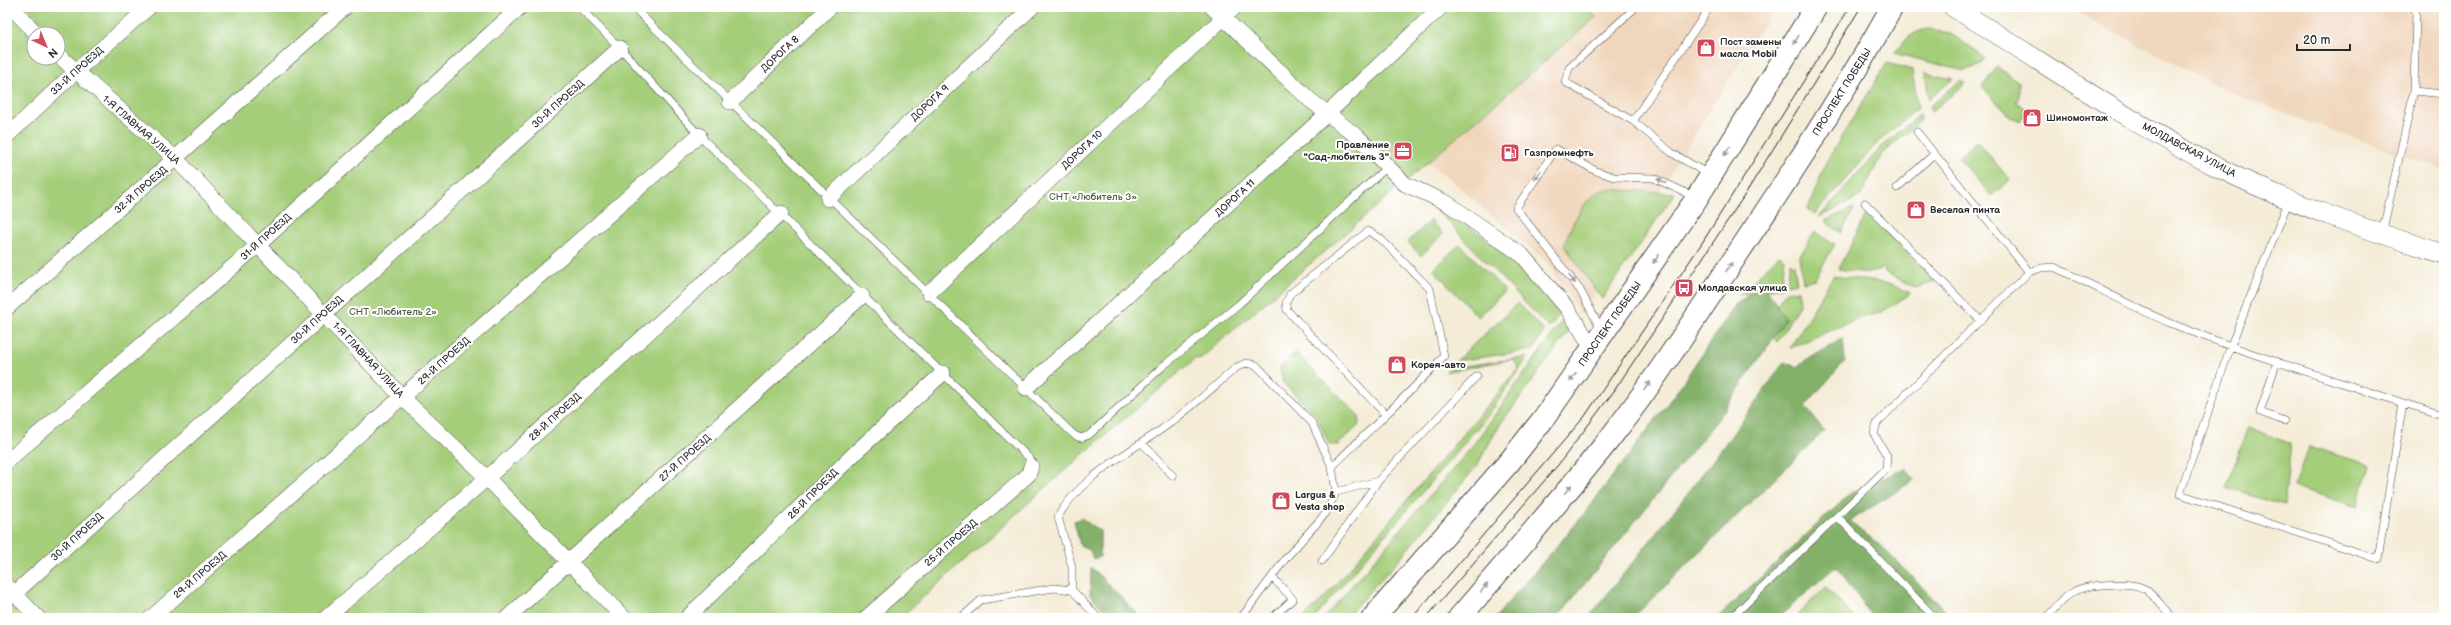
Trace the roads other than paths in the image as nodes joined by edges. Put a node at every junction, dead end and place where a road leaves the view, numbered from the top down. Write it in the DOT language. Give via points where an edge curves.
graph roads {
  1 [pos="11,7"];
  2 [pos="149,7"];
  3 [pos="345,7"];
  4 [pos="520,7"];
  5 [pos="579,7"];
  6 [pos="633,7"];
  7 [pos="830,7"];
  8 [pos="1032,7"];
  9 [pos="1212,7"];
  10 [pos="1235,7"];
  11 [pos="1441,7"];
  12 [pos="1636,7"];
  13 [pos="1709,7"];
  14 [pos="1816,7"];
  15 [pos="1892,7"];
  16 [pos="1953,7"];
  17 [pos="2413,7"];
  18 [pos="1223,18"];
  19 [pos="29,26"];
  20 [pos="620,48"];
  21 [pos="66,63"];
  22 [pos="75,72"];
  23 [pos="2414,91"];
  24 [pos="2444,94"];
  25 [pos="730,102"];
  26 [pos="1328,113"];
  27 [pos="1633,121"];
  28 [pos="1916,132"];
  29 [pos="699,135"];
  30 [pos="7,136"];
  31 [pos="1934,154"];
  32 [pos="176,159"];
  33 [pos="1388,166"];
  34 [pos="1712,176"];
  35 [pos="1897,188"];
  36 [pos="1697,198"];
  37 [pos="828,199"];
  38 [pos="2289,200"];
  39 [pos="1864,203"];
  40 [pos="781,213"];
  41 [pos="2382,234"];
  42 [pos="258,244"];
  43 [pos="2444,254"];
  44 [pos="2029,272"];
  45 [pos="929,293"];
  46 [pos="862,296"];
  47 [pos="7,308"];
  48 [pos="324,314"];
  49 [pos="1981,321"];
  50 [pos="1598,342"];
  51 [pos="2231,345"];
  52 [pos="2277,361"];
  53 [pos="944,373"];
  54 [pos="1477,376"];
  55 [pos="1026,388"];
  56 [pos="403,398"];
  57 [pos="2403,403"];
  58 [pos="1386,414"];
  59 [pos="2444,415"];
  60 [pos="2284,421"];
  61 [pos="1142,443"];
  62 [pos="7,461"];
  63 [pos="1031,466"];
  64 [pos="1332,467"];
  65 [pos="1173,476"];
  66 [pos="487,478"];
  67 [pos="1378,481"];
  68 [pos="1336,492"];
  69 [pos="1837,516"];
  70 [pos="1322,562"];
  71 [pos="569,563"];
  72 [pos="1272,576"];
  73 [pos="11,590"];
  74 [pos="1072,590"];
  75 [pos="1934,617"];
  76 [pos="38,618"];
  77 [pos="151,618"];
  78 [pos="326,618"];
  79 [pos="506,618"];
  80 [pos="624,618"];
  81 [pos="687,618"];
  82 [pos="866,618"];
  83 [pos="961,618"];
  84 [pos="1098,618"];
  85 [pos="1241,618"];
  86 [pos="1272,618"];
  87 [pos="1373,618"];
  88 [pos="1459,618"];
  89 [pos="1731,618"];
  90 [pos="2046,618"];
  91 [pos="2173,618"];
  1 -- 19 [label="street"];
  2 -- 22 [label="street, 33-Й ПРОЕЗД"];
  3 -- 32 [label="street, 32-Й ПРОЕЗД"];
  4 -- 42 [label="street, 31-Й ПРОЕЗД"];
  5 -- 20 [label="lane"];
  6 -- 25 [label="lane"];
  7 -- 25 [label="street, ДОРОГА 8"];
  8 -- 37 [label="street, ДОРОГА 9"];
  9 -- 18 [label="street"];
  10 -- 18 [label="street, ДОРОГА 10"];
  11 -- 26 [label="street, ДОРОГА 11"];
  12 -- 27 [label="lane" via="1569,68 1564,82"];
  13 -- 27 [label="lane"];
  14 -- 34 [label="main road, ПРОСПЕКТ ПОБЕДЫ, one-way"];
  88 -- 15 [label="main road, ПРОСПЕКТ ПОБЕДЫ, one-way" via="1556,505 1654,377 1785,183"];
  16 -- 38 [label="street, МОЛДАВСКАЯ УЛИЦА" via="2147,128 2219,168"];
  17 -- 23 [label="lane" via="2416,12"];
  18 -- 26 [label="street" via="1310,100"];
  18 -- 45 [label="street, ДОРОГА 10"];
  20 -- 29 [label="lane"];
  20 -- 48 [label="street, 30-Й ПРОЕЗД"];
  21 -- 22 [label="street, 1-Я ГЛАВНАЯ УЛИЦА"];
  22 -- 30 [label="street, 33-Й ПРОЕЗД"];
  22 -- 32 [label="street, 1-Я ГЛАВНАЯ УЛИЦА"];
  23 -- 24 [label="lane"];
  23 -- 41 [label="lane"];
  25 -- 37 [label="lane"];
  26 -- 33 [label="street"];
  26 -- 55 [label="street, ДОРОГА 11"];
  27 -- 34 [label="lane" via="1672,153"];
  28 -- 31 [label="lane"];
  29 -- 40 [label="lane"];
  29 -- 56 [label="street, 29-Й ПРОЕЗД"];
  31 -- 35 [label="lane"];
  31 -- 44 [label="lane"];
  32 -- 42 [label="street, 1-Я ГЛАВНАЯ УЛИЦА"];
  32 -- 47 [label="street, 32-Й ПРОЕЗД"];
  33 -- 50 [label="street" via="1405,184 1447,203 1522,255"];
  33 -- 55 [label="lane" via="1238,305 1162,367 1089,435 1081,438 1074,435"];
  34 -- 36 [label="main road, ПРОСПЕКТ ПОБЕДЫ"];
  36 -- 50 [label="main road, ПРОСПЕКТ ПОБЕДЫ, one-way"];
  36 -- 50 [label="lane, one-way" via="1654,178 1614,177 1596,171 1556,150 1516,208 1580,290"];
  37 -- 45 [label="lane"];
  38 -- 41 [label="street, МОЛДАВСКАЯ УЛИЦА"];
  38 -- 51 [label="lane"];
  39 -- 49 [label="lane"];
  40 -- 46 [label="lane"];
  40 -- 66 [label="street, 28-Й ПРОЕЗД"];
  41 -- 43 [label="street, МОЛДАВСКАЯ УЛИЦА"];
  42 -- 48 [label="street, 1-Я ГЛАВНАЯ УЛИЦА"];
  42 -- 62 [label="street, 31-Й ПРОЕЗД"];
  44 -- 49 [label="lane"];
  44 -- 51 [label="lane" via="2054,267 2170,322"];
  45 -- 55 [label="lane"];
  46 -- 53 [label="lane"];
  46 -- 71 [label="street, 27-Й ПРОЕЗД"];
  48 -- 56 [label="street, 1-Я ГЛАВНАЯ УЛИЦА"];
  48 -- 73 [label="street, 30-Й ПРОЕЗД"];
  49 -- 69 [label="lane" via="1877,423 1874,434 1887,456 1886,469"];
  50 -- 87 [label="main road, ПРОСПЕКТ ПОБЕДЫ, one-way" via="1510,461"];
  51 -- 52 [label="lane"];
  51 -- 57 [label="lane" via="2180,494 2378,558"];
  52 -- 57 [label="lane"];
  52 -- 60 [label="lane" via="2260,412"];
  53 -- 63 [label="lane" via="1029,458"];
  53 -- 81 [label="street, 26-Й ПРОЕЗД" via="856,452"];
  54 -- 67 [label="lane"];
  56 -- 66 [label="street, 1-Я ГЛАВНАЯ УЛИЦА"];
  56 -- 77 [label="street, 29-Й ПРОЕЗД"];
  57 -- 59 [label="lane"];
  58 -- 58 [label="lane" via="1444,356 1430,289 1380,238 1368,231 1290,294 1286,303 1287,310"];
  58 -- 64 [label="lane"];
  61 -- 64 [label="lane" via="1163,429 1237,367 1246,363 1256,365 1312,423"];
  61 -- 65 [label="lane"];
  61 -- 74 [label="lane" via="1104,467 1064,506 1058,517 1072,567"];
  63 -- 82 [label="street, 25-Й ПРОЕЗД" via="1029,474"];
  64 -- 68 [label="lane"];
  66 -- 71 [label="street, 1-Я ГЛАВНАЯ УЛИЦА"];
  66 -- 78 [label="street, 28-Й ПРОЕЗД"];
  67 -- 68 [label="lane"];
  67 -- 70 [label="lane"];
  68 -- 72 [label="lane" via="1326,513"];
  69 -- 75 [label="lane"];
  69 -- 89 [label="lane"];
  71 -- 79 [label="street, 27-Й ПРОЕЗД"];
  71 -- 80 [label="street, 1-Я ГЛАВНАЯ УЛИЦА"];
  72 -- 85 [label="lane"];
  72 -- 86 [label="lane" via="1293,599"];
  73 -- 76 [label="street"];
  74 -- 83 [label="lane" via="1054,588 981,600"];
  74 -- 84 [label="lane"];
  90 -- 91 [label="lane" via="2074,591 2098,585 2126,585 2144,589"];
}
